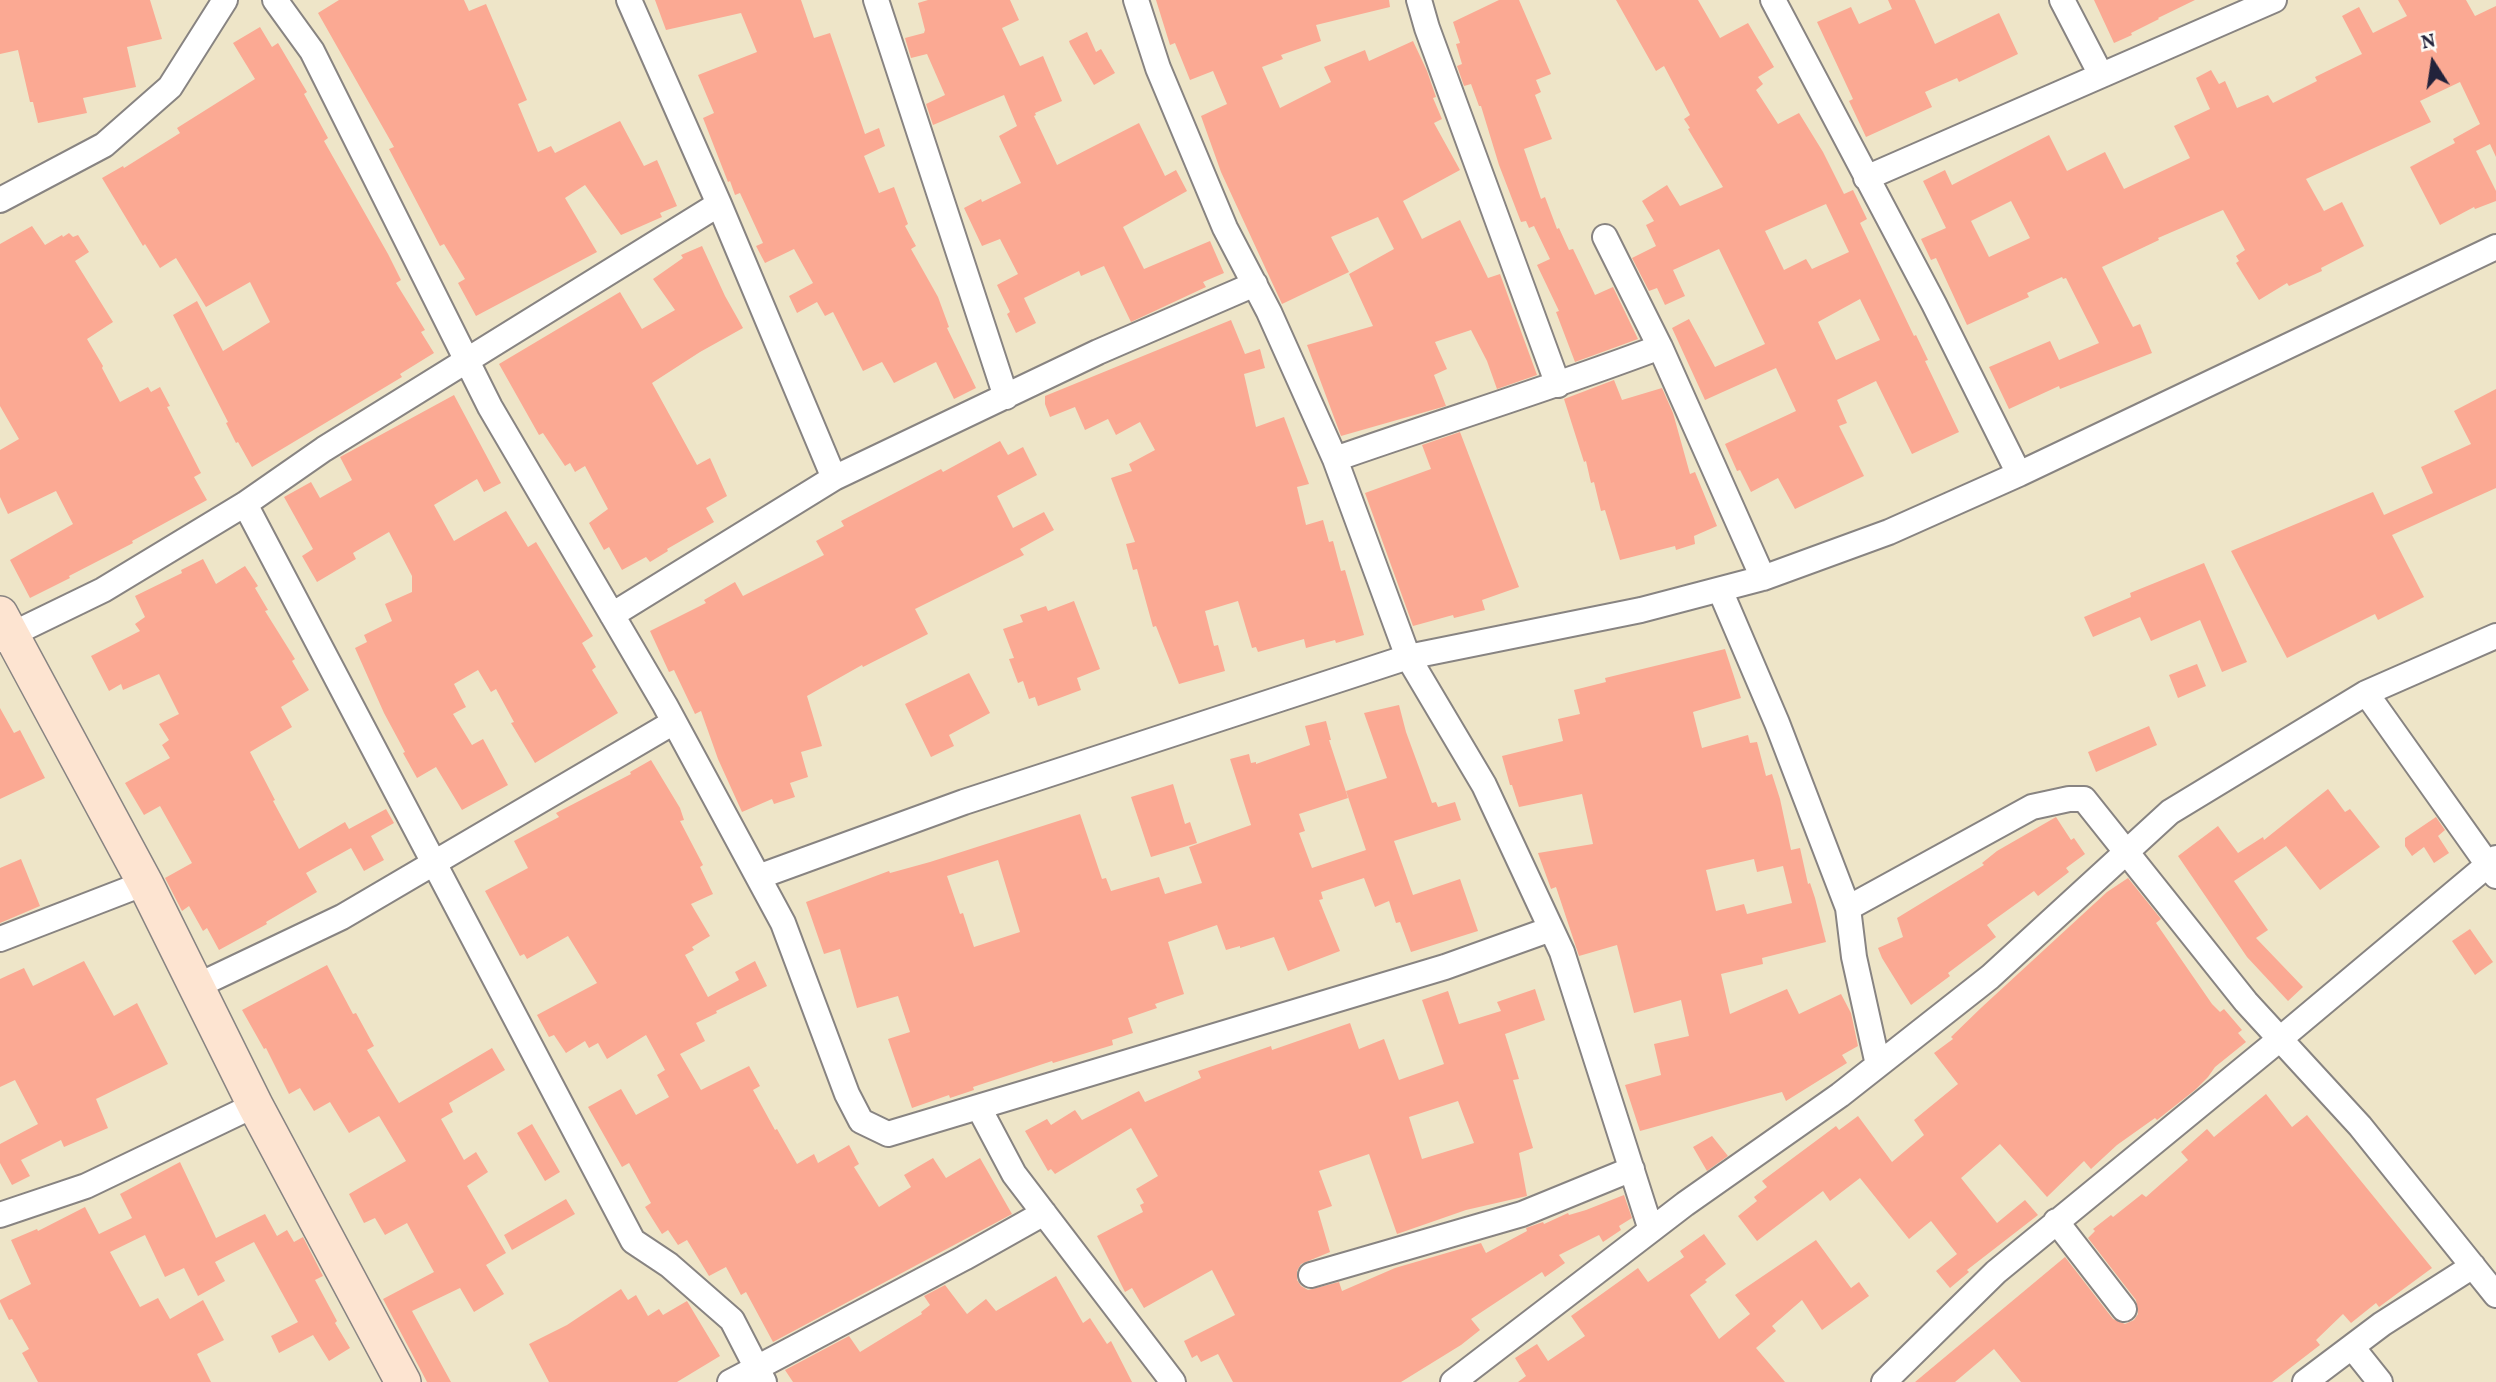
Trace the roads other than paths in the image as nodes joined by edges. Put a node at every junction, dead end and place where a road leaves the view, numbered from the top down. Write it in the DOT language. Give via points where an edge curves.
graph roads {
  1 [pos="275,0"];
  2 [pos="629,0"];
  3 [pos="876,0"];
  4 [pos="1136,0"];
  5 [pos="1419,0"];
  6 [pos="1773,0"];
  7 [pos="2062,0"];
  8 [pos="2274,0"];
  9 [pos="213,6"];
  10 [pos="2101,75"];
  11 [pos="1866,178"];
  12 [pos="0,200"];
  13 [pos="719,204"];
  14 [pos="1605,237"];
  15 [pos="2496,247"];
  16 [pos="1255,284"];
  17 [pos="1660,347"];
  18 [pos="465,360"];
  19 [pos="1558,385"];
  20 [pos="1006,397"];
  21 [pos="1335,459"];
  22 [pos="2019,474"];
  23 [pos="834,478"];
  24 [pos="245,503"];
  25 [pos="1763,578"];
  26 [pos="1720,590"];
  27 [pos="612,615"];
  28 [pos="4,630"];
  29 [pos="2496,636"];
  30 [pos="1408,657"];
  31 [pos="2366,693"];
  32 [pos="674,722"];
  33 [pos="2127,851"];
  34 [pos="435,862"];
  35 [pos="2493,867"];
  36 [pos="758,877"];
  37 [pos="145,883"];
  38 [pos="1848,908"];
  39 [pos="1550,929"];
  40 [pos="0,939"];
  41 [pos="197,986"];
  42 [pos="2280,1039"];
  43 [pos="1878,1065"];
  44 [pos="255,1105"];
  45 [pos="979,1108"];
  46 [pos="1632,1169"];
  47 [pos="1044,1213"];
  48 [pos="0,1215"];
  49 [pos="2056,1222"];
  50 [pos="1651,1230"];
  51 [pos="2473,1266"];
  52 [pos="1311,1275"];
  53 [pos="2495,1292"];
  54 [pos="2124,1309"];
  55 [pos="2352,1347"];
  56 [pos="760,1374"];
  57 [pos="403,1382"];
  58 [pos="730,1382"];
  59 [pos="1173,1382"];
  60 [pos="1453,1382"];
  61 [pos="1884,1382"];
  62 [pos="2305,1382"];
  63 [pos="2380,1382"];
  1 -- 18 [label="street" via="312,51"];
  2 -- 13 [label="street"];
  3 -- 20 [label="street"];
  4 -- 16 [label="street" via="1163,80 1225,228"];
  5 -- 19 [label="street"];
  6 -- 11 [label="street"];
  7 -- 10 [label="street"];
  8 -- 10 [label="street"];
  9 -- 12 [label="street" via="170,87 104,145"];
  10 -- 11 [label="street"];
  11 -- 22 [label="street"];
  13 -- 18 [label="street"];
  13 -- 23 [label="street"];
  14 -- 17 [label="street"];
  15 -- 22 [label="street"];
  16 -- 20 [label="street"];
  16 -- 21 [label="street"];
  17 -- 19 [label="street"];
  17 -- 25 [label="street"];
  18 -- 24 [label="street"];
  18 -- 27 [label="street"];
  19 -- 21 [label="street"];
  20 -- 23 [label="street"];
  21 -- 30 [label="street"];
  22 -- 25 [label="street" via="1889,532"];
  23 -- 27 [label="street"];
  24 -- 28 [label="street" via="103,590"];
  24 -- 34 [label="street"];
  25 -- 26 [label="street"];
  26 -- 30 [label="street"];
  26 -- 38 [label="street"];
  27 -- 32 [label="street"];
  28 -- 37 [label="main road"];
  29 -- 31 [label="street"];
  30 -- 36 [label="street" via="964,802"];
  30 -- 39 [label="street" via="1484,785"];
  31 -- 33 [label="street" via="2170,812"];
  31 -- 35 [label="street"];
  32 -- 34 [label="street"];
  32 -- 36 [label="street"];
  33 -- 38 [label="street" via="2084,799 2069,799 2032,807"];
  33 -- 42 [label="street"];
  33 -- 43 [label="street" via="1990,976"];
  34 -- 41 [label="street" via="342,917"];
  34 -- 56 [label="street" via="633,1241 669,1265 732,1320"];
  35 -- 42 [label="street"];
  36 -- 45 [label="street" via="783,923 861,1121 888,1134"];
  37 -- 40 [label="street"];
  37 -- 41 [label="main road"];
  38 -- 43 [label="street"];
  39 -- 45 [label="street" via="1445,967"];
  39 -- 46 [label="street" via="1562,952"];
  41 -- 44 [label="main road"];
  42 -- 49 [label="street"];
  42 -- 51 [label="street" via="2360,1126"];
  43 -- 50 [label="street"];
  44 -- 48 [label="street" via="86,1186"];
  44 -- 57 [label="main road"];
  45 -- 47 [label="street" via="1014,1174"];
  46 -- 50 [label="street"];
  46 -- 52 [label="street" via="1522,1214"];
  47 -- 56 [label="street"];
  47 -- 59 [label="street"];
  49 -- 54 [label="street"];
  49 -- 61 [label="street" via="1996,1272"];
  50 -- 60 [label="street"];
  51 -- 53 [label="street"];
  51 -- 55 [label="street"];
  55 -- 62 [label="street"];
  55 -- 63 [label="street"];
  56 -- 58 [label="street"];
}
